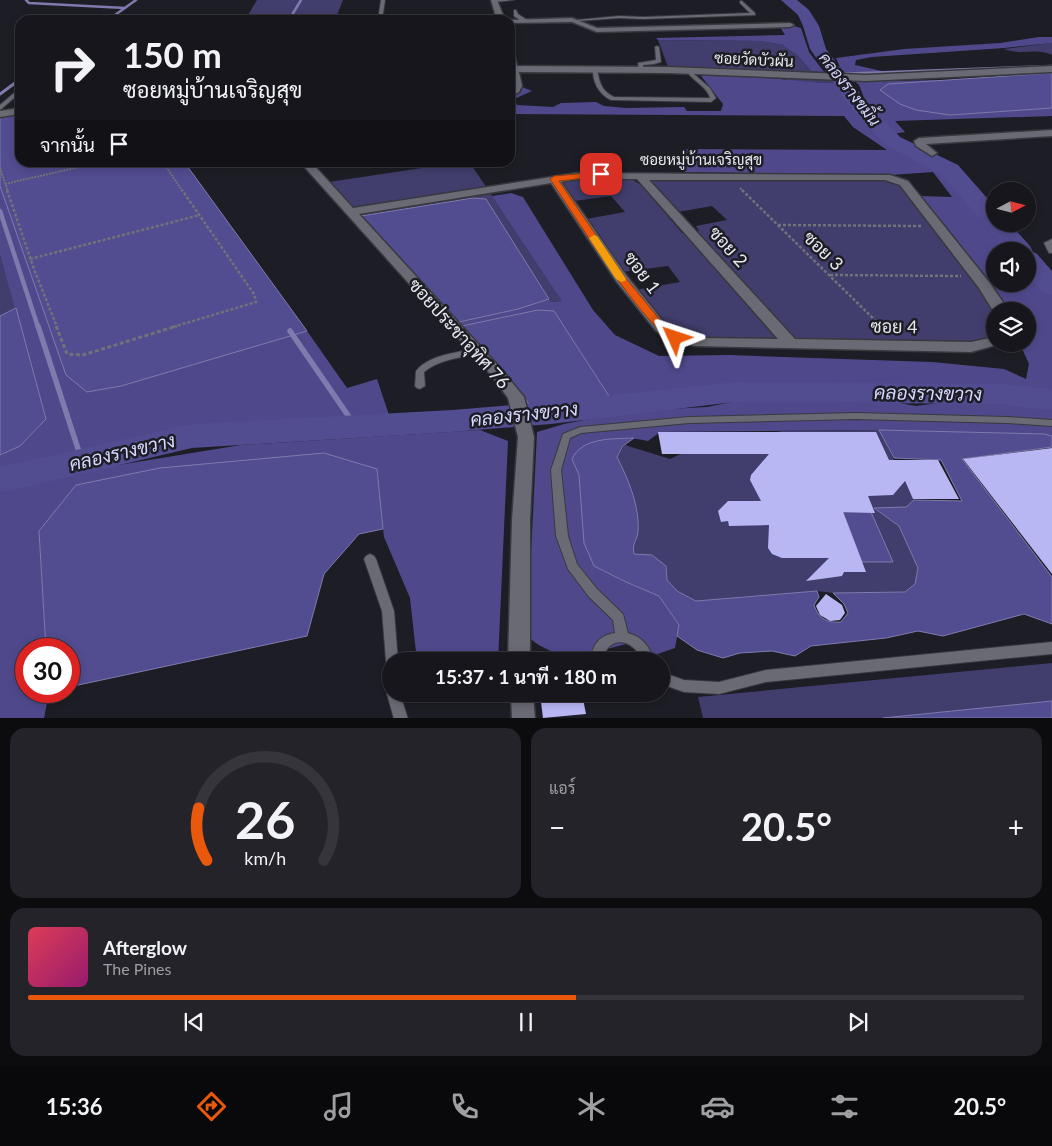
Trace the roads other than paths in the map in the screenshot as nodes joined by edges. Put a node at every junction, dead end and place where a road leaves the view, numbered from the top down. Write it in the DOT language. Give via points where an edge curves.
graph roads {
  1 [pos="383,0"];
  2 [pos="494,0"];
  3 [pos="512,0"];
  4 [pos="741,2"];
  5 [pos="515,10"];
  6 [pos="381,15"];
  7 [pos="500,15"];
  8 [pos="578,20"];
  9 [pos="515,21"];
  10 [pos="525,21"];
  11 [pos="606,21"];
  12 [pos="790,25"];
  13 [pos="611,29"];
  14 [pos="657,47"];
  15 [pos="595,68"];
  16 [pos="641,69"];
  17 [pos="1052,69"];
  18 [pos="688,70"];
  19 [pos="515,73"];
  20 [pos="15,94"];
  21 [pos="0,108"];
  22 [pos="15,112"];
  23 [pos="0,114"];
  24 [pos="1052,133"];
  25 [pos="932,153"];
  26 [pos="309,167"];
  27 [pos="639,175"];
  28 [pos="554,179"];
  29 [pos="349,212"];
  30 [pos="1052,241"];
  31 [pos="1052,251"];
  32 [pos="996,302"];
  33 [pos="790,343"];
  34 [pos="986,343"];
  35 [pos="477,351"];
  36 [pos="420,386"];
  37 [pos="1052,423"];
  38 [pos="370,559"];
  39 [pos="622,637"];
  40 [pos="1052,648"];
  41 [pos="391,652"];
  42 [pos="519,652"];
  43 [pos="596,652"];
  44 [pos="645,652"];
  45 [pos="670,681"];
  46 [pos="396,702"];
  47 [pos="523,702"];
  48 [pos="401,718"];
  49 [pos="524,718"];
  1 -- 6 [label="lane"];
  2 -- 3 [label="lane"];
  2 -- 7 [label="street"];
  4 -- 8 [label="lane" via="754,14"];
  5 -- 10 [label="lane"];
  8 -- 10 [label="street"];
  8 -- 13 [label="street" via="593,29"];
  9 -- 10 [label="street"];
  11 -- 13 [label="lane"];
  12 -- 13 [label="street"];
  14 -- 16 [label="lane" via="659,61 640,64"];
  15 -- 16 [label="street, ซอยวัดบัวผัน"];
  15 -- 18 [label="lane" via="596,81 602,92 613,99 712,100 712,93"];
  15 -- 19 [label="street, ซอยวัดบัวผัน"];
  16 -- 18 [label="street, ซอยวัดบัวผัน"];
  17 -- 18 [label="street, ซอยวัดบัวผัน" via="892,78"];
  20 -- 21 [label="lane"];
  22 -- 23 [label="street"];
  24 -- 25 [label="street" via="919,141"];
  26 -- 29 [label="street, ซอยประชาอุทิศ 76"];
  27 -- 28 [label="street, ซอยหมู่บ้านเจริญสุข" via="601,174"];
  27 -- 32 [label="street, ซอยหมู่บ้านเจริญสุข" via="886,176 904,182"];
  27 -- 33 [label="street, ซอย 2"];
  28 -- 29 [label="street, ซอยหมู่บ้านเจริญสุข"];
  28 -- 33 [label="street, ซอย 1" via="625,284 661,328 675,338 695,342"];
  29 -- 35 [label="street, ซอยประชาอุทิศ 76"];
  30 -- 31 [label="lane" via="1048,245"];
  33 -- 34 [label="street, ซอย 4" via="971,347"];
  35 -- 36 [label="lane" via="425,366 420,371"];
  35 -- 42 [label="street, ซอยประชาอุทิศ 76" via="516,398 526,437"];
  37 -- 39 [label="lane" via="799,417 689,420 580,430 566,436 556,470 562,536 572,566 593,593 619,618"];
  38 -- 41 [label="lane" via="388,611"];
  39 -- 43 [label="lane" via="606,640"];
  39 -- 44 [label="lane" via="638,643"];
  40 -- 45 [label="lane" via="766,676 719,688 684,686"];
  46 -- 48 [label="lane"];
  47 -- 49 [label="street"];
}
